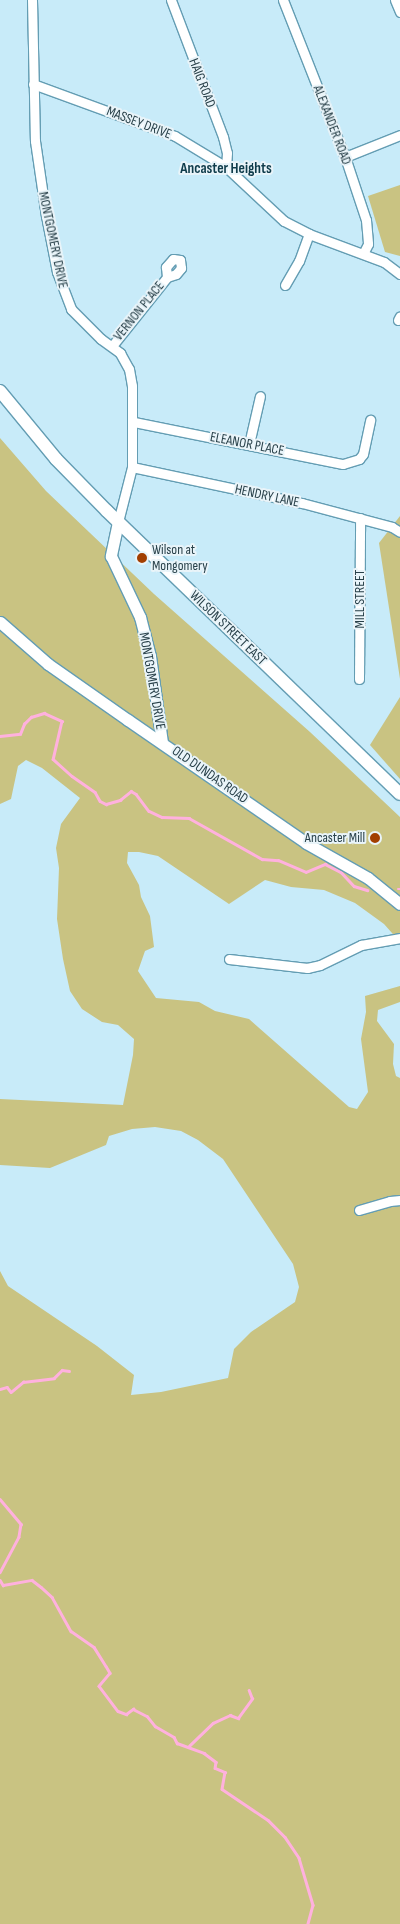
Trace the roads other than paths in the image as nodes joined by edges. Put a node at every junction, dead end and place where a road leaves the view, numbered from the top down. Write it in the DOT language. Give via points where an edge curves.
graph roads {
  1 [pos="32,0"];
  2 [pos="171,0"];
  3 [pos="283,0"];
  4 [pos="395,0"];
  5 [pos="400,12"];
  6 [pos="33,84"];
  7 [pos="400,134"];
  8 [pos="345,157"];
  9 [pos="226,167"];
  10 [pos="309,234"];
  11 [pos="364,252"];
  12 [pos="400,274"];
  13 [pos="167,277"];
  14 [pos="285,285"];
  15 [pos="112,346"];
  16 [pos="0,391"];
  17 [pos="260,396"];
  18 [pos="370,420"];
  19 [pos="134,422"];
  20 [pos="249,444"];
  21 [pos="132,467"];
  22 [pos="360,518"];
  23 [pos="118,522"];
  24 [pos="400,532"];
  25 [pos="0,622"];
  26 [pos="359,680"];
  27 [pos="162,742"];
  28 [pos="400,794"];
  29 [pos="400,904"];
  30 [pos="400,938"];
  31 [pos="229,959"];
  32 [pos="400,1200"];
  33 [pos="359,1210"];
  1 -- 6 [label="street, MONTGOMERY DRIVE"];
  2 -- 9 [label="street, HAIG ROAD" via="223,137"];
  3 -- 8 [label="street, ALEXANDER ROAD"];
  4 -- 5 [label="street"];
  6 -- 9 [label="street, MASSEY DRIVE" via="162,129"];
  6 -- 15 [label="street, MONTGOMERY DRIVE" via="35,141 62,292 70,309"];
  7 -- 8 [label="street"];
  8 -- 11 [label="street, ALEXANDER ROAD" via="368,231"];
  9 -- 10 [label="street, MASSEY DRIVE" via="284,221"];
  10 -- 11 [label="street, MASSEY DRIVE"];
  10 -- 14 [label="street"];
  11 -- 12 [label="street, MASSEY DRIVE"];
  13 -- 15 [label="street, VERNON PLACE"];
  15 -- 19 [label="street, MONTGOMERY DRIVE" via="129,369"];
  16 -- 23 [label="main road, WILSON STREET EAST" via="56,460"];
  17 -- 20 [label="street"];
  18 -- 20 [label="street, ELEANOR PLACE" via="367,443 359,460 343,464"];
  19 -- 20 [label="street, ELEANOR PLACE"];
  19 -- 21 [label="street, MONTGOMERY DRIVE"];
  21 -- 22 [label="street, HENDRY LANE"];
  21 -- 23 [label="street, MONTGOMERY DRIVE"];
  22 -- 24 [label="street, HENDRY LANE"];
  22 -- 26 [label="street, MILL STREET"];
  23 -- 27 [label="street, MONTGOMERY DRIVE" via="111,556 140,617 150,656"];
  23 -- 28 [label="main road, WILSON STREET EAST"];
  25 -- 27 [label="street, OLD DUNDAS ROAD" via="48,664"];
  27 -- 29 [label="street, OLD DUNDAS ROAD" via="306,843 368,878"];
  30 -- 31 [label="street" via="361,945 307,968"];
  32 -- 33 [label="street"];
}
